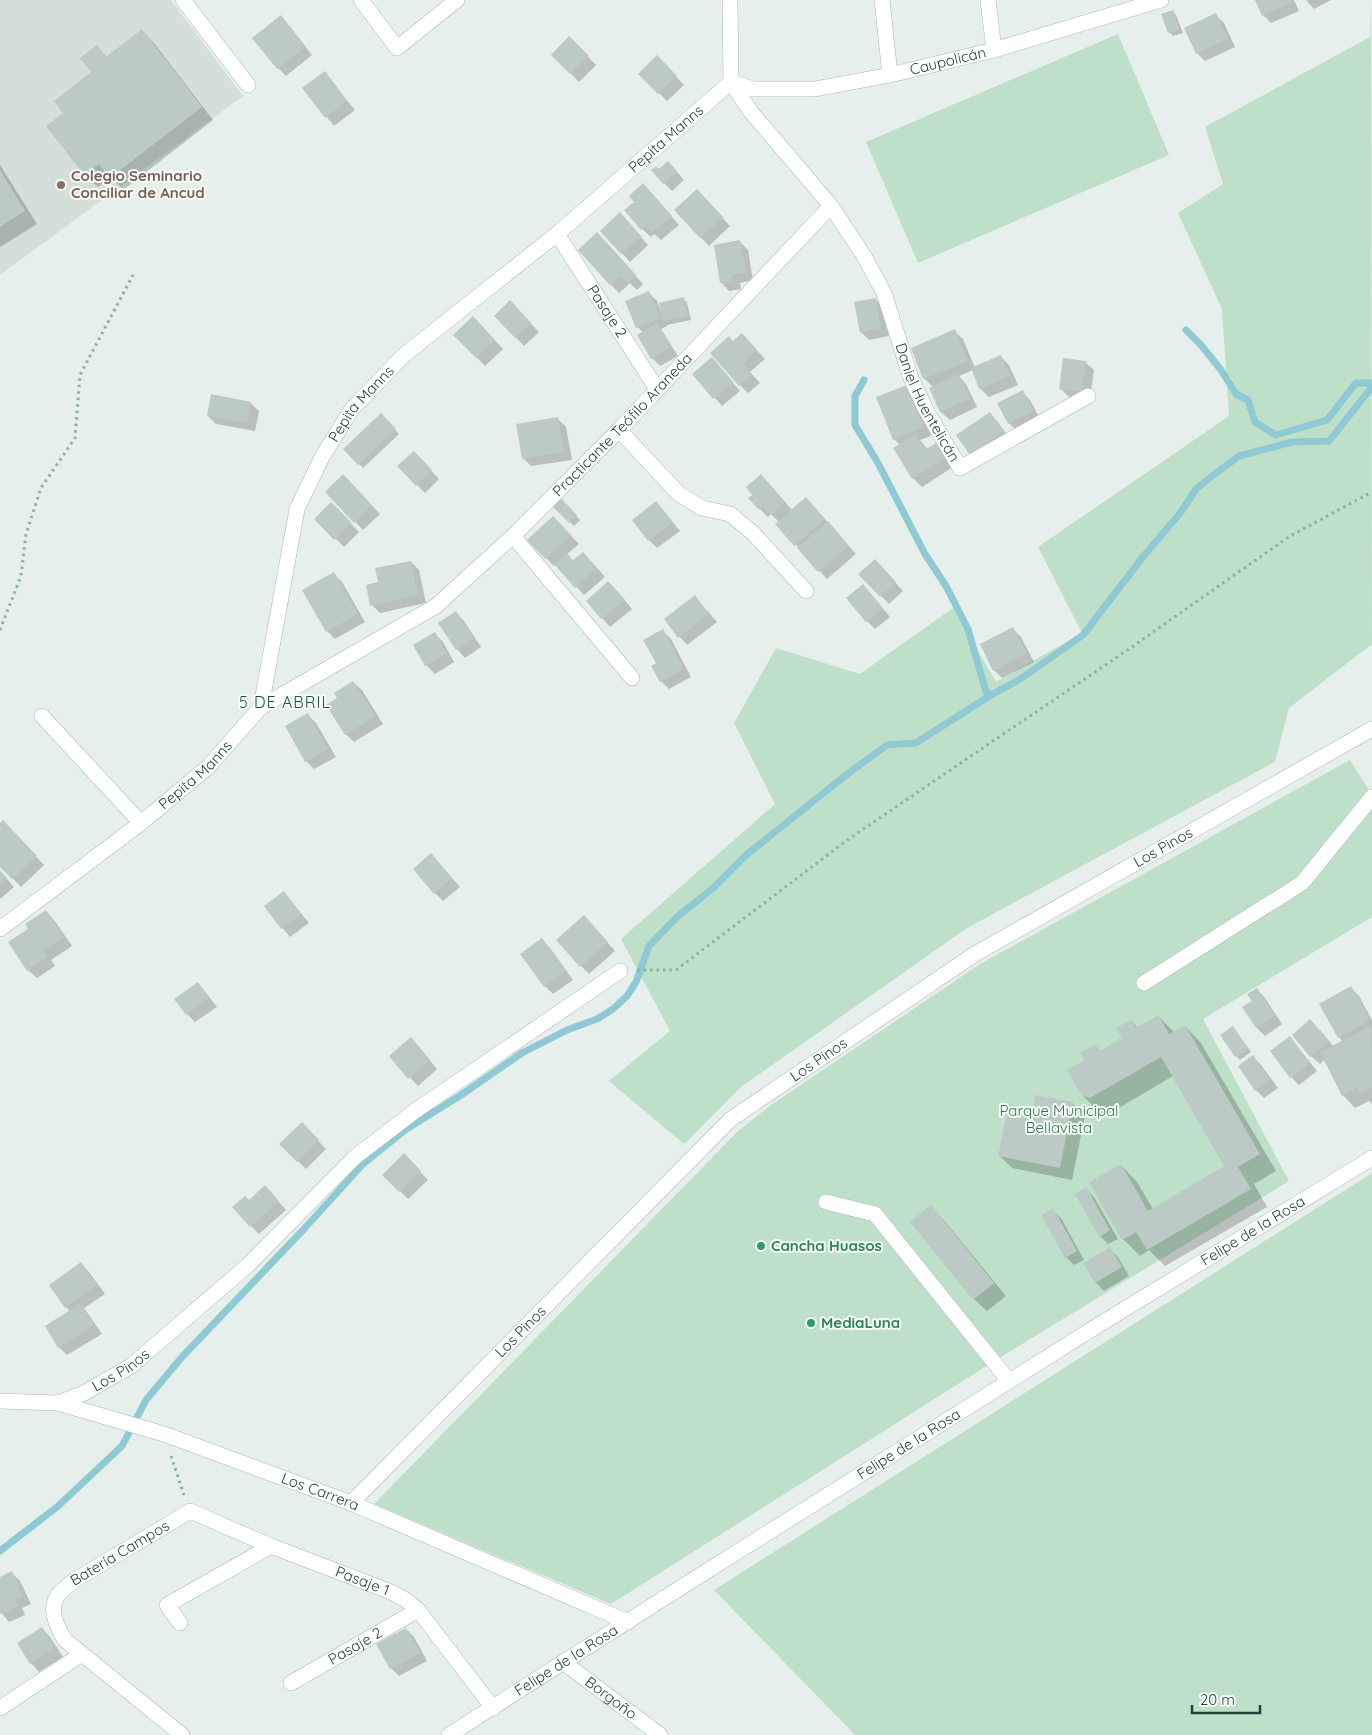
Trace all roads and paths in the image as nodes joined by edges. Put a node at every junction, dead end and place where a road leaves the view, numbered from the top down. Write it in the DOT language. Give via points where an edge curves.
graph roads {
  1 [pos="183,0"];
  2 [pos="360,0"];
  3 [pos="457,0"];
  4 [pos="730,0"];
  5 [pos="882,0"];
  6 [pos="988,0"];
  7 [pos="1161,0"];
  8 [pos="994,50"];
  9 [pos="890,75"];
  10 [pos="731,82"];
  11 [pos="248,85"];
  12 [pos="831,206"];
  13 [pos="557,234"];
  14 [pos="133,275"];
  15 [pos="657,389"];
  16 [pos="1088,396"];
  17 [pos="619,430"];
  18 [pos="1372,492"];
  19 [pos="513,536"];
  20 [pos="806,592"];
  21 [pos="0,630"];
  22 [pos="632,678"];
  23 [pos="261,707"];
  24 [pos="42,716"];
  25 [pos="1372,729"];
  26 [pos="1372,797"];
  27 [pos="141,823"];
  28 [pos="0,929"];
  29 [pos="649,971"];
  30 [pos="620,972"];
  31 [pos="1144,982"];
  32 [pos="1372,1158"];
  33 [pos="826,1202"];
  34 [pos="1009,1381"];
  35 [pos="0,1401"];
  36 [pos="58,1403"];
  37 [pos="158,1432"];
  38 [pos="351,1503"];
  39 [pos="190,1511"];
  40 [pos="271,1546"];
  41 [pos="418,1610"];
  42 [pos="628,1622"];
  43 [pos="180,1623"];
  44 [pos="82,1654"];
  45 [pos="563,1662"];
  46 [pos="292,1683"];
  47 [pos="0,1708"];
  48 [pos="493,1708"];
  49 [pos="177,1734"];
  50 [pos="449,1735"];
  51 [pos="660,1735"];
  1 -- 11 [label="street"];
  2 -- 3 [label="street" via="397,48"];
  4 -- 10 [label="street"];
  5 -- 9 [label="street"];
  6 -- 8 [label="street"];
  7 -- 8 [label="street, Caupolicán"];
  8 -- 9 [label="street, Caupolicán"];
  9 -- 10 [label="street, Caupolicán" via="816,90 753,90"];
  10 -- 12 [label="street" via="751,112"];
  10 -- 13 [label="street, Pepita Manns"];
  12 -- 15 [label="street, Practicante Teófilo Araneda"];
  12 -- 16 [label="street, Daniel Huentelicán" via="884,293 911,378 960,468"];
  13 -- 15 [label="street, Pasaje 2"];
  13 -- 23 [label="street, Pepita Manns" via="404,355 352,409 322,458 297,509"];
  14 -- 21 [label="path" via="80,375 75,438 40,488 26,534 21,576"];
  15 -- 17 [label="street, Practicante Teófilo Araneda"];
  17 -- 19 [label="street, Practicante Teófilo Araneda"];
  17 -- 20 [label="street" via="678,494 702,508 730,514 753,533"];
  18 -- 29 [label="path" via="1290,536 850,838 676,970"];
  19 -- 22 [label="street"];
  19 -- 23 [label="street, Practicante Teófilo Araneda" via="436,606"];
  23 -- 27 [label="street, Pepita Manns" via="208,767"];
  24 -- 27 [label="street"];
  25 -- 38 [label="street, Los Pinos" via="975,954 731,1119"];
  26 -- 31 [label="street" via="1302,884"];
  27 -- 28 [label="street, Pepita Manns"];
  30 -- 36 [label="street, Los Pinos" via="414,1111 354,1157 248,1265 131,1366 84,1393"];
  32 -- 34 [label="street, Felipe de la Rosa"];
  33 -- 34 [label="street" via="875,1214"];
  34 -- 42 [label="street, Felipe de la Rosa"];
  35 -- 36 [label="street, Los Carrera"];
  36 -- 37 [label="street, Los Carrera"];
  37 -- 38 [label="street, Los Carrera"];
  37 -- 39 [label="path"];
  38 -- 42 [label="street, Los Carrera"];
  39 -- 40 [label="street, Pasaje 1"];
  39 -- 44 [label="street, Batería Campos" via="64,1589 55,1601 54,1616 65,1640"];
  40 -- 41 [label="street, Pasaje 1" via="391,1592"];
  40 -- 43 [label="street" via="167,1606"];
  41 -- 46 [label="street, Pasaje 2"];
  41 -- 48 [label="street, Pasaje 1"];
  42 -- 45 [label="street, Felipe de la Rosa"];
  44 -- 47 [label="street"];
  44 -- 49 [label="street"];
  45 -- 48 [label="street, Felipe de la Rosa"];
  45 -- 51 [label="street, Borgoño"];
  48 -- 50 [label="street, Felipe de la Rosa"];
}
